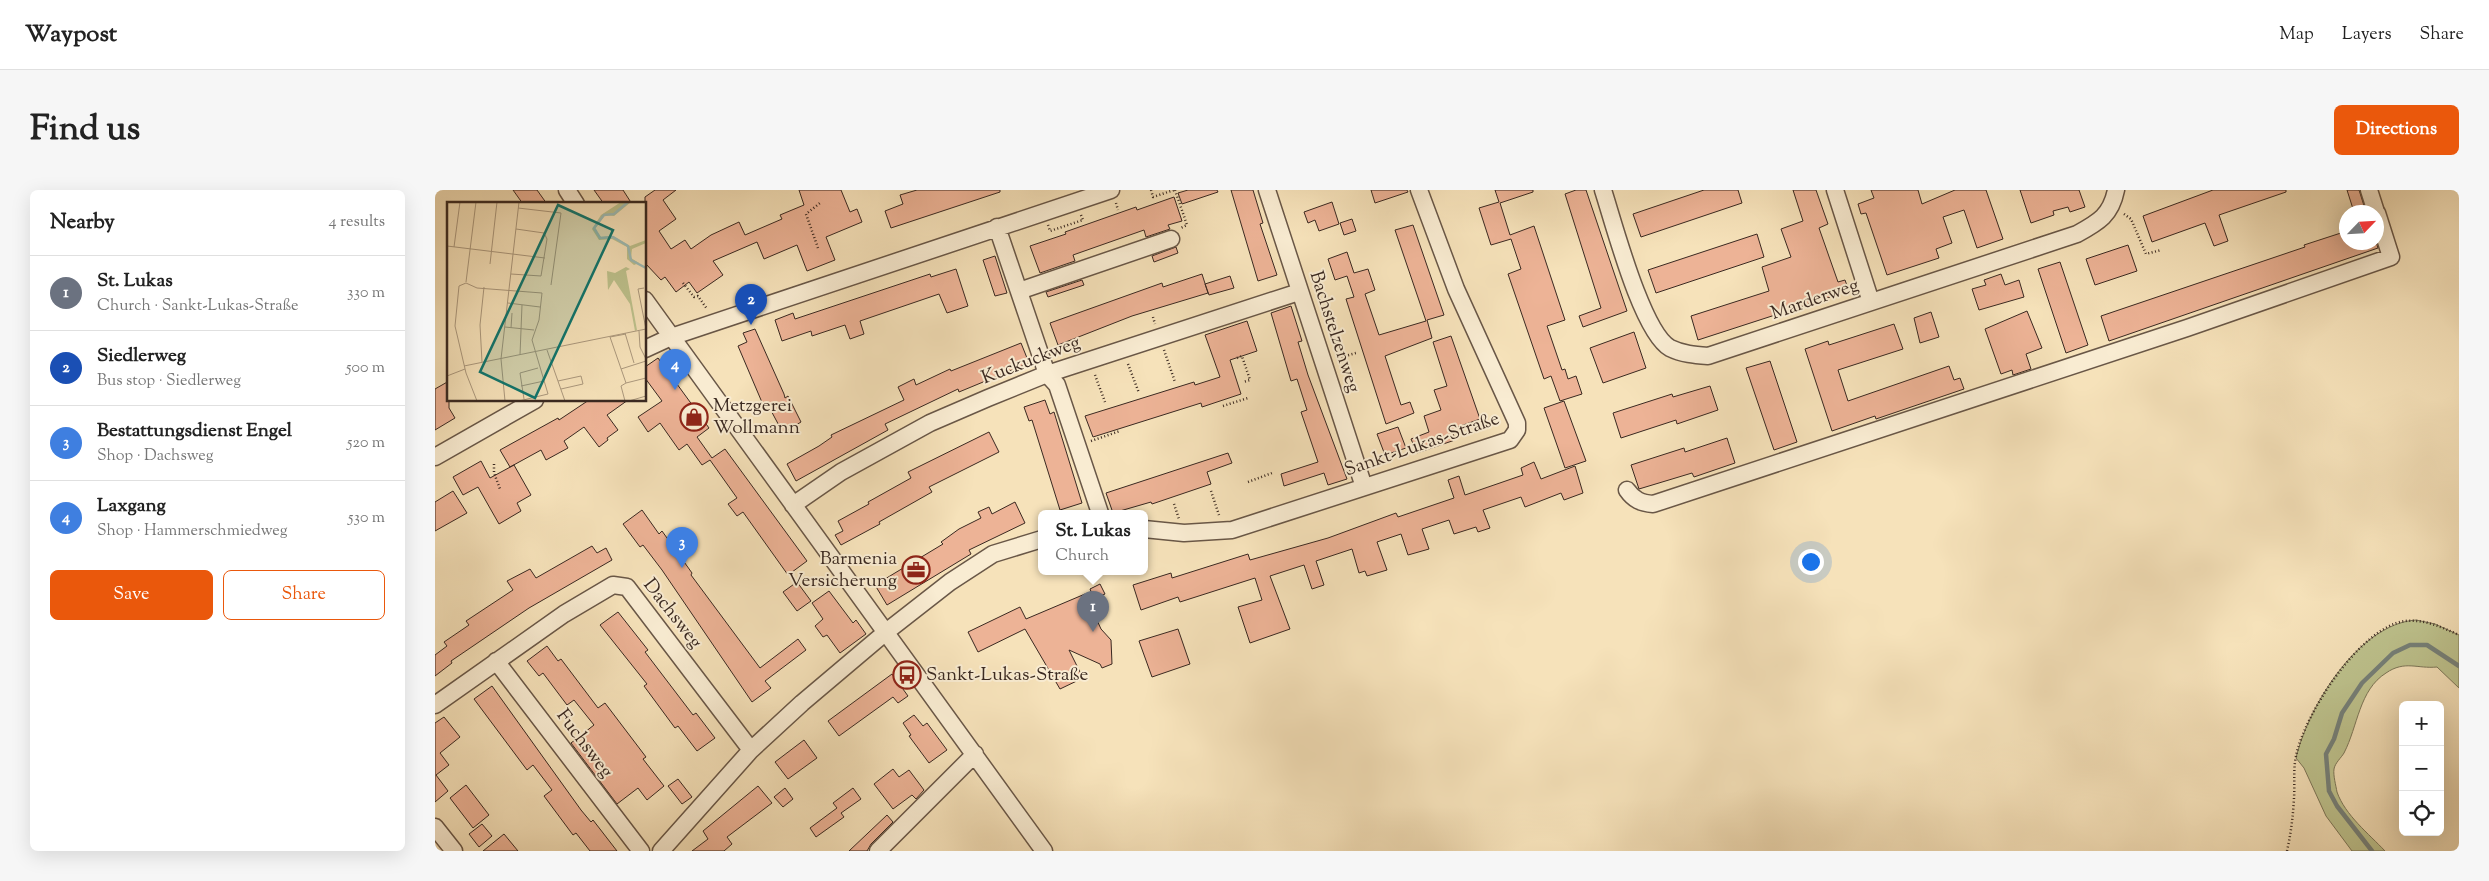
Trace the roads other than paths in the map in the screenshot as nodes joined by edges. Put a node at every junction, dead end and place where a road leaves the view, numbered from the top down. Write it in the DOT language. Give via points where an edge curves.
graph roads {
  1 [pos="567,190"];
  2 [pos="1111,190"];
  3 [pos="1267,190"];
  4 [pos="1419,190"];
  5 [pos="1603,190"];
  6 [pos="1835,190"];
  7 [pos="2116,190"];
  8 [pos="2369,190"];
  9 [pos="576,202"];
  10 [pos="2374,205"];
  11 [pos="997,227"];
  12 [pos="2384,236"];
  13 [pos="1171,239"];
  14 [pos="1019,291"];
  15 [pos="1299,292"];
  16 [pos="646,301"];
  17 [pos="1871,302"];
  18 [pos="671,337"];
  19 [pos="646,349"];
  20 [pos="1047,374"];
  21 [pos="533,401"];
  22 [pos="435,457"];
  23 [pos="1364,487"];
  24 [pos="1627,490"];
  25 [pos="793,505"];
  26 [pos="1099,510"];
  27 [pos="1148,529"];
  28 [pos="1038,540"];
  29 [pos="886,632"];
  30 [pos="496,662"];
  31 [pos="435,705"];
  32 [pos="751,750"];
  33 [pos="975,754"];
  34 [pos="435,827"];
  35 [pos="454,851"];
  36 [pos="641,851"];
  37 [pos="661,851"];
  38 [pos="878,851"];
  39 [pos="1044,851"];
  1 -- 9 [label="street"];
  2 -- 11 [label="street"];
  3 -- 15 [label="street, Bachstelzenweg"];
  4 -- 23 [label="street, Sankt-Lukas-Straße" via="1445,264 1517,423 1517,430 1510,440"];
  5 -- 17 [label="street, Marderweg" via="1643,311 1656,335 1670,347 1690,355 1713,355"];
  6 -- 17 [label="street"];
  7 -- 17 [label="street, Marderweg" via="2113,205 2098,223 2077,234"];
  8 -- 10 [label="street"];
  11 -- 14 [label="street"];
  11 -- 18 [label="street"];
  12 -- 24 [label="street" via="2391,257 2187,328 1653,504 1633,498"];
  13 -- 14 [label="street"];
  14 -- 20 [label="street"];
  15 -- 20 [label="street, Kuckuckweg"];
  15 -- 23 [label="street, Bachstelzenweg"];
  16 -- 18 [label="street"];
  18 -- 19 [label="street"];
  18 -- 25 [label="street"];
  20 -- 25 [label="street, Kuckuckweg" via="930,423 841,472"];
  20 -- 26 [label="street" via="1057,385"];
  21 -- 22 [label="street"];
  23 -- 27 [label="street, Sankt-Lukas-Straße" via="1225,531 1184,533"];
  25 -- 29 [label="street"];
  28 -- 29 [label="street" via="993,554 950,582"];
  29 -- 32 [label="street"];
  29 -- 33 [label="street"];
  30 -- 31 [label="street, Dachsweg"];
  30 -- 32 [label="street, Dachsweg" via="563,614 613,586 627,587"];
  30 -- 36 [label="street, Fuchsweg"];
  32 -- 37 [label="street"];
  33 -- 38 [label="street"];
  33 -- 39 [label="street"];
  34 -- 35 [label="street"];
}
